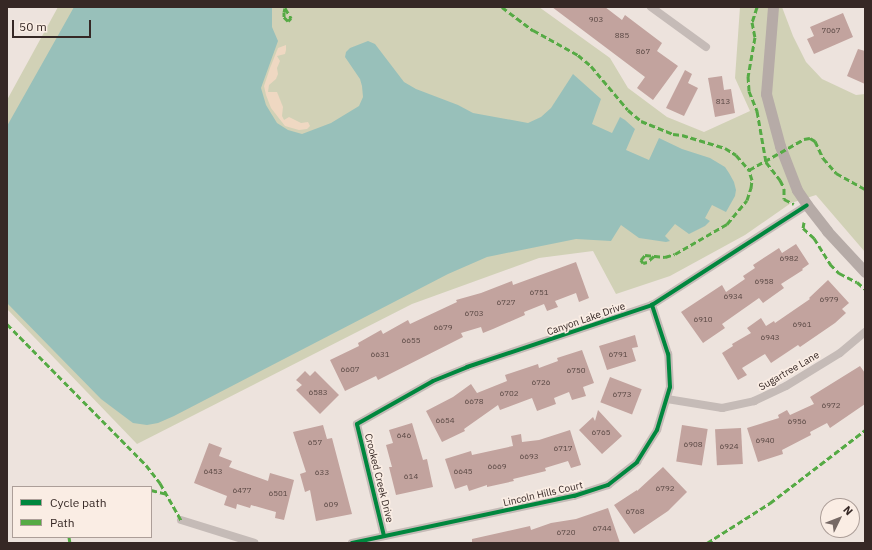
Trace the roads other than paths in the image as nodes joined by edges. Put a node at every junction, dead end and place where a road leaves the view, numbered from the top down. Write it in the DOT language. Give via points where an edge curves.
graph roads {
  1 [pos="651,7"];
  2 [pos="774,7"];
  3 [pos="706,47"];
  4 [pos="807,205"];
  5 [pos="865,272"];
  6 [pos="652,305"];
  7 [pos="865,332"];
  8 [pos="667,399"];
  9 [pos="358,424"];
  10 [pos="182,520"];
  11 [pos="384,536"];
  12 [pos="255,543"];
  13 [pos="352,543"];
  1 -- 3 [label="street"];
  2 -- 4 [label="street" via="766,94 780,146 797,190"];
  4 -- 5 [label="street"];
  4 -- 6 [label="street, Canyon Lake Drive"];
  6 -- 8 [label="street, Lincoln Hills Court" via="668,354 670,387"];
  6 -- 9 [label="street, Canyon Lake Drive" via="433,381"];
  7 -- 8 [label="street, Sugartree Lane" via="840,352 786,386 754,401 722,408"];
  8 -- 11 [label="street, Lincoln Hills Court" via="657,430 637,462 608,485 574,496"];
  9 -- 11 [label="street, Crooked Creek Drive"];
  10 -- 12 [label="street"];
  11 -- 13 [label="street, Lincoln Hills Court"];
}
